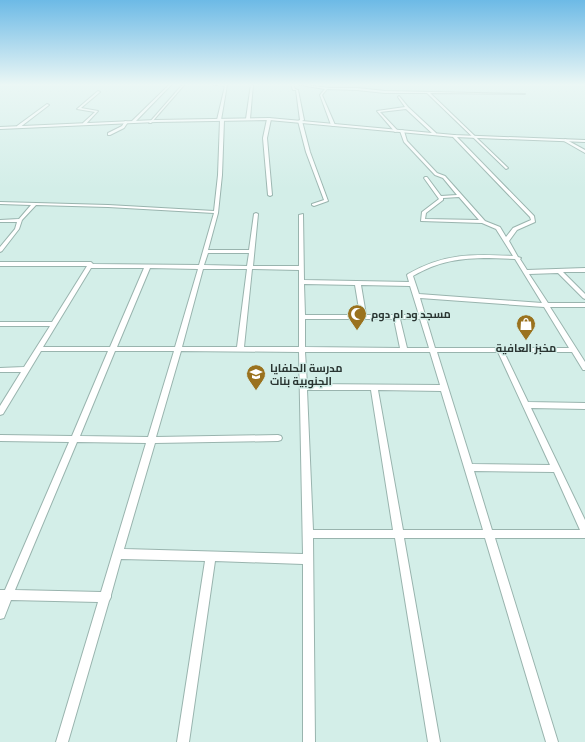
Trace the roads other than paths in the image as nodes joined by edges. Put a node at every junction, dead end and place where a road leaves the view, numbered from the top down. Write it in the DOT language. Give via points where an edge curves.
graph roads {
  1 [pos="29,119"];
  2 [pos="89,119"];
  3 [pos="136,119"];
  4 [pos="153,119"];
  5 [pos="248,119"];
  6 [pos="269,119"];
  7 [pos="302,119"];
  8 [pos="330,119"];
  9 [pos="385,119"];
  10 [pos="418,119"];
  11 [pos="456,119"];
  12 [pos="220,120"];
  13 [pos="300,121"];
  14 [pos="126,122"];
  15 [pos="133,122"];
  16 [pos="150,122"];
  17 [pos="84,124"];
  18 [pos="333,125"];
  19 [pos="18,127"];
  20 [pos="0,128"];
  21 [pos="396,131"];
  22 [pos="402,131"];
  23 [pos="109,134"];
  24 [pos="435,134"];
  25 [pos="454,136"];
  26 [pos="473,137"];
  27 [pos="565,140"];
  28 [pos="585,141"];
  29 [pos="585,152"];
  30 [pos="506,168"];
  31 [pos="426,178"];
  32 [pos="270,195"];
  33 [pos="461,196"];
  34 [pos="441,197"];
  35 [pos="0,203"];
  36 [pos="35,204"];
  37 [pos="314,205"];
  38 [pos="216,212"];
  39 [pos="256,214"];
  40 [pos="301,215"];
  41 [pos="20,220"];
  42 [pos="0,221"];
  43 [pos="483,222"];
  44 [pos="506,241"];
  45 [pos="0,250"];
  46 [pos="205,252"];
  47 [pos="252,252"];
  48 [pos="518,258"];
  49 [pos="0,264"];
  50 [pos="90,266"];
  51 [pos="148,266"];
  52 [pos="201,266"];
  53 [pos="250,267"];
  54 [pos="301,268"];
  55 [pos="585,270"];
  56 [pos="527,272"];
  57 [pos="560,272"];
  58 [pos="301,282"];
  59 [pos="358,283"];
  60 [pos="412,284"];
  61 [pos="416,296"];
  62 [pos="585,297"];
  63 [pos="546,305"];
  64 [pos="585,305"];
  65 [pos="302,317"];
  66 [pos="363,317"];
  67 [pos="397,317"];
  68 [pos="423,318"];
  69 [pos="0,324"];
  70 [pos="55,324"];
  71 [pos="113,348"];
  72 [pos="39,349"];
  73 [pos="178,350"];
  74 [pos="240,350"];
  75 [pos="302,350"];
  76 [pos="404,350"];
  77 [pos="432,350"];
  78 [pos="500,350"];
  79 [pos="573,350"];
  80 [pos="585,368"];
  81 [pos="26,369"];
  82 [pos="0,370"];
  83 [pos="303,387"];
  84 [pos="374,388"];
  85 [pos="444,388"];
  86 [pos="526,405"];
  87 [pos="585,406"];
  88 [pos="0,412"];
  89 [pos="0,438"];
  90 [pos="278,438"];
  91 [pos="75,439"];
  92 [pos="151,440"];
  93 [pos="468,467"];
  94 [pos="556,469"];
  95 [pos="585,530"];
  96 [pos="488,533"];
  97 [pos="308,534"];
  98 [pos="399,534"];
  99 [pos="585,534"];
  100 [pos="118,554"];
  101 [pos="211,556"];
  102 [pos="308,559"];
  103 [pos="4,595"];
  104 [pos="106,597"];
  105 [pos="0,614"];
  106 [pos="62,742"];
  107 [pos="183,742"];
  108 [pos="309,742"];
  109 [pos="434,742"];
  110 [pos="552,742"];
  1 -- 19 [label="street"];
  2 -- 17 [label="street"];
  3 -- 15 [label="street"];
  4 -- 16 [label="street"];
  5 -- 6 [label="street"];
  5 -- 12 [label="street"];
  6 -- 13 [label="street"];
  6 -- 32 [label="street" via="265,138"];
  7 -- 13 [label="street"];
  8 -- 18 [label="street"];
  9 -- 21 [label="street"];
  10 -- 24 [label="street"];
  11 -- 26 [label="street"];
  12 -- 16 [label="street"];
  12 -- 38 [label="street" via="220,175"];
  13 -- 18 [label="street"];
  13 -- 37 [label="street" via="326,201"];
  14 -- 15 [label="street"];
  14 -- 17 [label="street"];
  14 -- 23 [label="street"];
  15 -- 16 [label="street"];
  17 -- 19 [label="street"];
  18 -- 21 [label="street"];
  19 -- 20 [label="street"];
  21 -- 22 [label="street"];
  22 -- 24 [label="street"];
  22 -- 33 [label="street" via="405,141"];
  24 -- 25 [label="street"];
  25 -- 26 [label="street"];
  25 -- 44 [label="street" via="532,217 533,220 515,229"];
  26 -- 27 [label="street"];
  26 -- 30 [label="street"];
  27 -- 28 [label="street"];
  27 -- 29 [label="street"];
  31 -- 34 [label="street"];
  33 -- 34 [label="street"];
  33 -- 43 [label="street"];
  34 -- 43 [label="street" via="437,204 424,213 423,220"];
  35 -- 36 [label="street"];
  36 -- 38 [label="street"];
  36 -- 41 [label="street"];
  38 -- 46 [label="street"];
  39 -- 47 [label="street"];
  40 -- 54 [label="street"];
  41 -- 42 [label="street"];
  41 -- 45 [label="street" via="17,229"];
  43 -- 44 [label="street" via="498,228"];
  44 -- 48 [label="street"];
  46 -- 47 [label="street"];
  46 -- 52 [label="street"];
  47 -- 53 [label="street"];
  48 -- 56 [label="street"];
  48 -- 60 [label="street" via="452,258 410,275"];
  49 -- 50 [label="street" via="91,264"];
  50 -- 51 [label="street"];
  50 -- 70 [label="street"];
  51 -- 52 [label="street"];
  51 -- 71 [label="street"];
  52 -- 53 [label="street"];
  52 -- 73 [label="street"];
  53 -- 54 [label="street"];
  53 -- 74 [label="street"];
  54 -- 58 [label="street"];
  55 -- 57 [label="street"];
  56 -- 57 [label="street"];
  56 -- 63 [label="street"];
  57 -- 62 [label="street"];
  58 -- 59 [label="street"];
  58 -- 65 [label="street"];
  59 -- 60 [label="street"];
  59 -- 66 [label="street"];
  60 -- 61 [label="street"];
  61 -- 63 [label="street"];
  61 -- 68 [label="street"];
  63 -- 64 [label="street"];
  63 -- 79 [label="street"];
  65 -- 66 [label="street"];
  65 -- 75 [label="street"];
  66 -- 67 [label="street"];
  67 -- 68 [label="street"];
  67 -- 76 [label="street"];
  68 -- 77 [label="street"];
  69 -- 70 [label="street"];
  70 -- 72 [label="street"];
  71 -- 72 [label="street"];
  71 -- 73 [label="street"];
  71 -- 91 [label="street"];
  72 -- 81 [label="street"];
  73 -- 74 [label="street"];
  73 -- 92 [label="street"];
  74 -- 75 [label="street"];
  75 -- 76 [label="street"];
  75 -- 83 [label="street"];
  76 -- 77 [label="street"];
  77 -- 78 [label="street"];
  77 -- 85 [label="street"];
  78 -- 79 [label="street"];
  78 -- 86 [label="street"];
  79 -- 80 [label="street"];
  81 -- 82 [label="street"];
  81 -- 88 [label="street"];
  83 -- 84 [label="street"];
  83 -- 97 [label="street"];
  84 -- 85 [label="street"];
  84 -- 98 [label="street"];
  85 -- 93 [label="street"];
  86 -- 87 [label="street"];
  86 -- 94 [label="street"];
  89 -- 91 [label="street"];
  90 -- 92 [label="street"];
  91 -- 92 [label="street"];
  91 -- 103 [label="street"];
  92 -- 100 [label="street"];
  93 -- 94 [label="street"];
  93 -- 96 [label="street"];
  94 -- 95 [label="street"];
  96 -- 98 [label="street"];
  96 -- 99 [label="street"];
  96 -- 110 [label="street"];
  97 -- 98 [label="street"];
  97 -- 102 [label="street"];
  98 -- 109 [label="street"];
  100 -- 101 [label="street"];
  100 -- 104 [label="street"];
  101 -- 102 [label="street"];
  101 -- 107 [label="street"];
  102 -- 108 [label="street"];
  103 -- 104 [label="street"];
  103 -- 105 [label="street"];
  104 -- 106 [label="street"];
}
